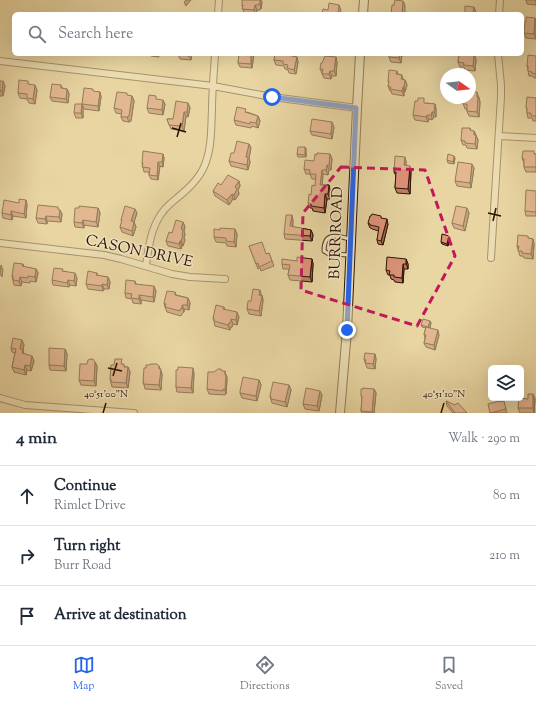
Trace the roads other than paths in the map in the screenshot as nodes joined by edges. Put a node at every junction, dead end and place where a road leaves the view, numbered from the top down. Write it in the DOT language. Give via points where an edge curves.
graph roads {
  1 [pos="219,0"];
  2 [pos="364,0"];
  3 [pos="500,0"];
  4 [pos="218,12"];
  5 [pos="363,12"];
  6 [pos="499,12"];
  7 [pos="215,56"];
  8 [pos="360,56"];
  9 [pos="498,56"];
  10 [pos="0,61"];
  11 [pos="213,86"];
  12 [pos="356,108"];
  13 [pos="499,136"];
  14 [pos="536,138"];
  15 [pos="351,239"];
  16 [pos="0,243"];
  17 [pos="350,255"];
  18 [pos="491,258"];
  19 [pos="146,266"];
  20 [pos="224,279"];
  21 [pos="0,398"];
  22 [pos="134,413"];
  23 [pos="340,413"];
  1 -- 4 [label="street"];
  2 -- 5 [label="street"];
  3 -- 6 [label="street"];
  7 -- 11 [label="street"];
  8 -- 12 [label="street, BURR ROAD"];
  9 -- 13 [label="street" via="501,85"];
  10 -- 11 [label="street"];
  11 -- 12 [label="street"];
  11 -- 19 [label="street" via="208,155 194,182 160,215 152,231"];
  12 -- 15 [label="street, BURR ROAD"];
  13 -- 14 [label="street"];
  13 -- 18 [label="street"];
  15 -- 17 [label="street, BURR ROAD"];
  15 -- 17 [label="lane" via="332,236 324,244 324,251 329,254"];
  16 -- 19 [label="street, CASON DRIVE" via="104,255"];
  17 -- 23 [label="street, BURR ROAD"];
  19 -- 20 [label="street, CASON DRIVE" via="172,274"];
  21 -- 22 [label="street" via="25,405"];
}
